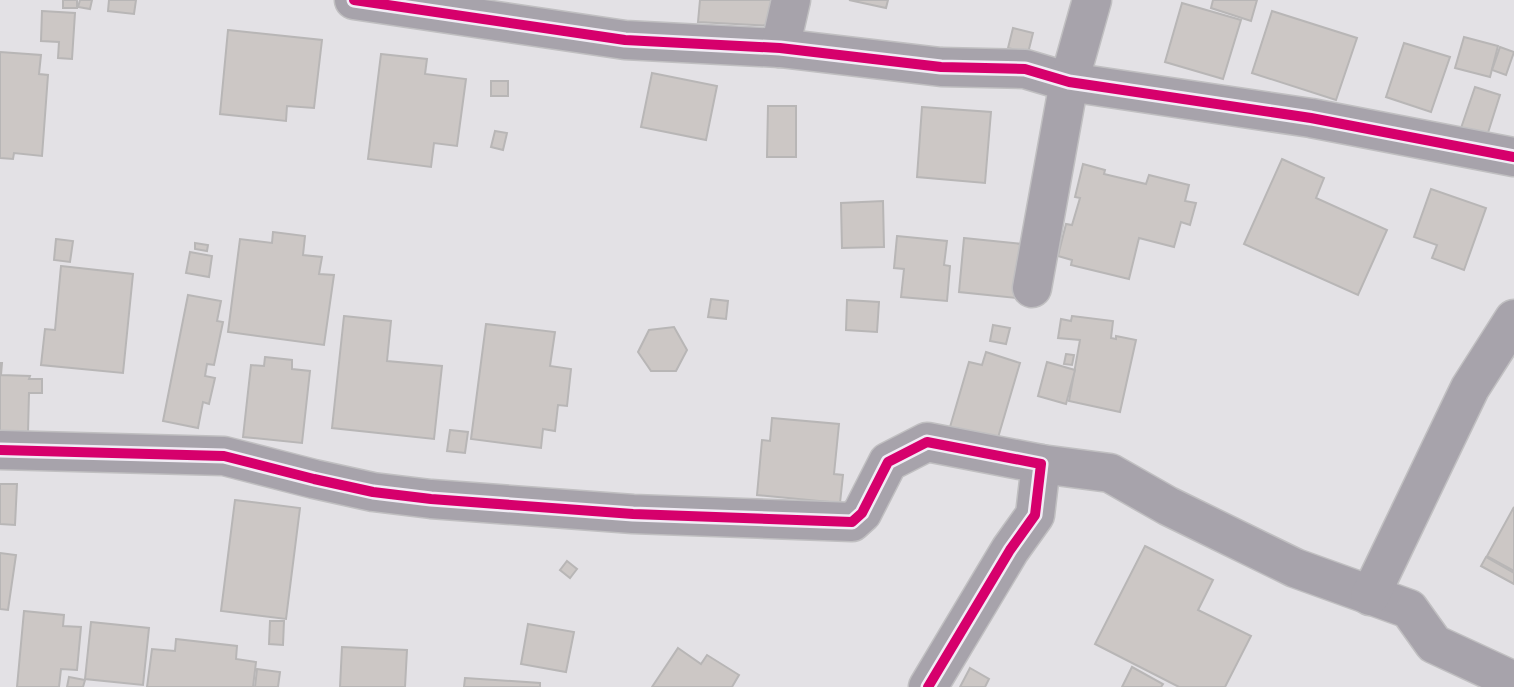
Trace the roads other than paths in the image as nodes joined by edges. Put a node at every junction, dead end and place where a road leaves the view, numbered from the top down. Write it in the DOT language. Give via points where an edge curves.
graph roads {
  1 [pos="354,0"];
  2 [pos="791,0"];
  3 [pos="1092,0"];
  4 [pos="780,48"];
  5 [pos="1069,82"];
  6 [pos="1514,157"];
  7 [pos="1032,288"];
  8 [pos="1514,319"];
  9 [pos="0,450"];
  10 [pos="1041,464"];
  11 [pos="1370,596"];
  12 [pos="1514,681"];
  13 [pos="928,687"];
  1 -- 4 [label="street" via="625,40"];
  2 -- 4 [label="street"];
  3 -- 5 [label="street"];
  4 -- 5 [label="street" via="941,67 1025,69"];
  5 -- 6 [label="street" via="1311,118"];
  5 -- 7 [label="street"];
  8 -- 11 [label="street" via="1470,388"];
  9 -- 10 [label="street" via="224,456 314,480 430,499 633,514 852,522 862,513 888,462 927,442"];
  10 -- 11 [label="street" via="1110,473 1295,568"];
  10 -- 13 [label="street" via="1035,515"];
  11 -- 12 [label="street" via="1409,609 1434,644"];
}
